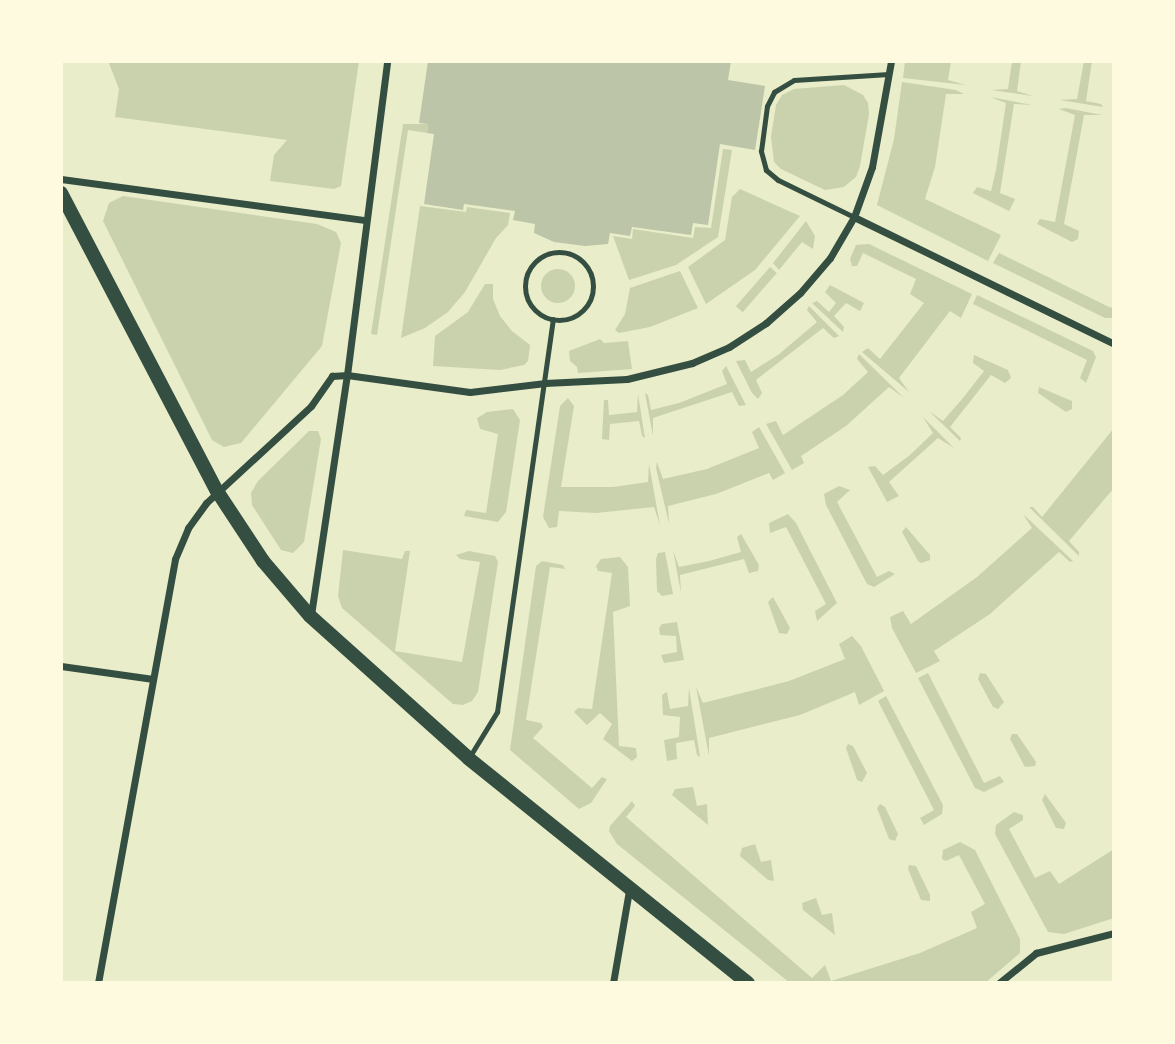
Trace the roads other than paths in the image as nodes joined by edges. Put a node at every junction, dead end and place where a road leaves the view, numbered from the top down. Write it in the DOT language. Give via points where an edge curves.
graph roads {
  1 [pos="387,61"];
  2 [pos="891,61"];
  3 [pos="889,74"];
  4 [pos="61,179"];
  5 [pos="61,193"];
  6 [pos="854,217"];
  7 [pos="365,220"];
  8 [pos="553,319"];
  9 [pos="1114,344"];
  10 [pos="347,375"];
  11 [pos="544,383"];
  12 [pos="217,491"];
  13 [pos="310,616"];
  14 [pos="61,666"];
  15 [pos="153,679"];
  16 [pos="468,758"];
  17 [pos="629,890"];
  18 [pos="1114,933"];
  19 [pos="98,983"];
  20 [pos="613,983"];
  21 [pos="748,983"];
  22 [pos="999,983"];
  1 -- 7 [label="street"];
  2 -- 3 [label="street"];
  3 -- 6 [label="street" via="872,167"];
  3 -- 6 [label="lane" via="794,80 774,92 767,106 761,151 766,170"];
  4 -- 7 [label="street"];
  5 -- 12 [label="main road"];
  6 -- 9 [label="street"];
  6 -- 11 [label="street" via="830,258 800,293 766,323 729,346 659,373"];
  7 -- 10 [label="street"];
  8 -- 8 [label="lane" via="574,316 589,300 592,278 570,254 559,252 540,257 525,282 535,310"];
  8 -- 11 [label="lane"];
  10 -- 11 [label="street" via="470,392"];
  10 -- 12 [label="street" via="332,376 311,406"];
  10 -- 13 [label="street"];
  11 -- 16 [label="lane" via="496,712"];
  12 -- 13 [label="main road" via="263,561"];
  12 -- 15 [label="street" via="188,528 175,559"];
  13 -- 16 [label="main road"];
  14 -- 15 [label="street"];
  15 -- 19 [label="street"];
  16 -- 17 [label="main road"];
  17 -- 20 [label="street"];
  17 -- 21 [label="main road"];
  18 -- 22 [label="street" via="1036,953"];
}
